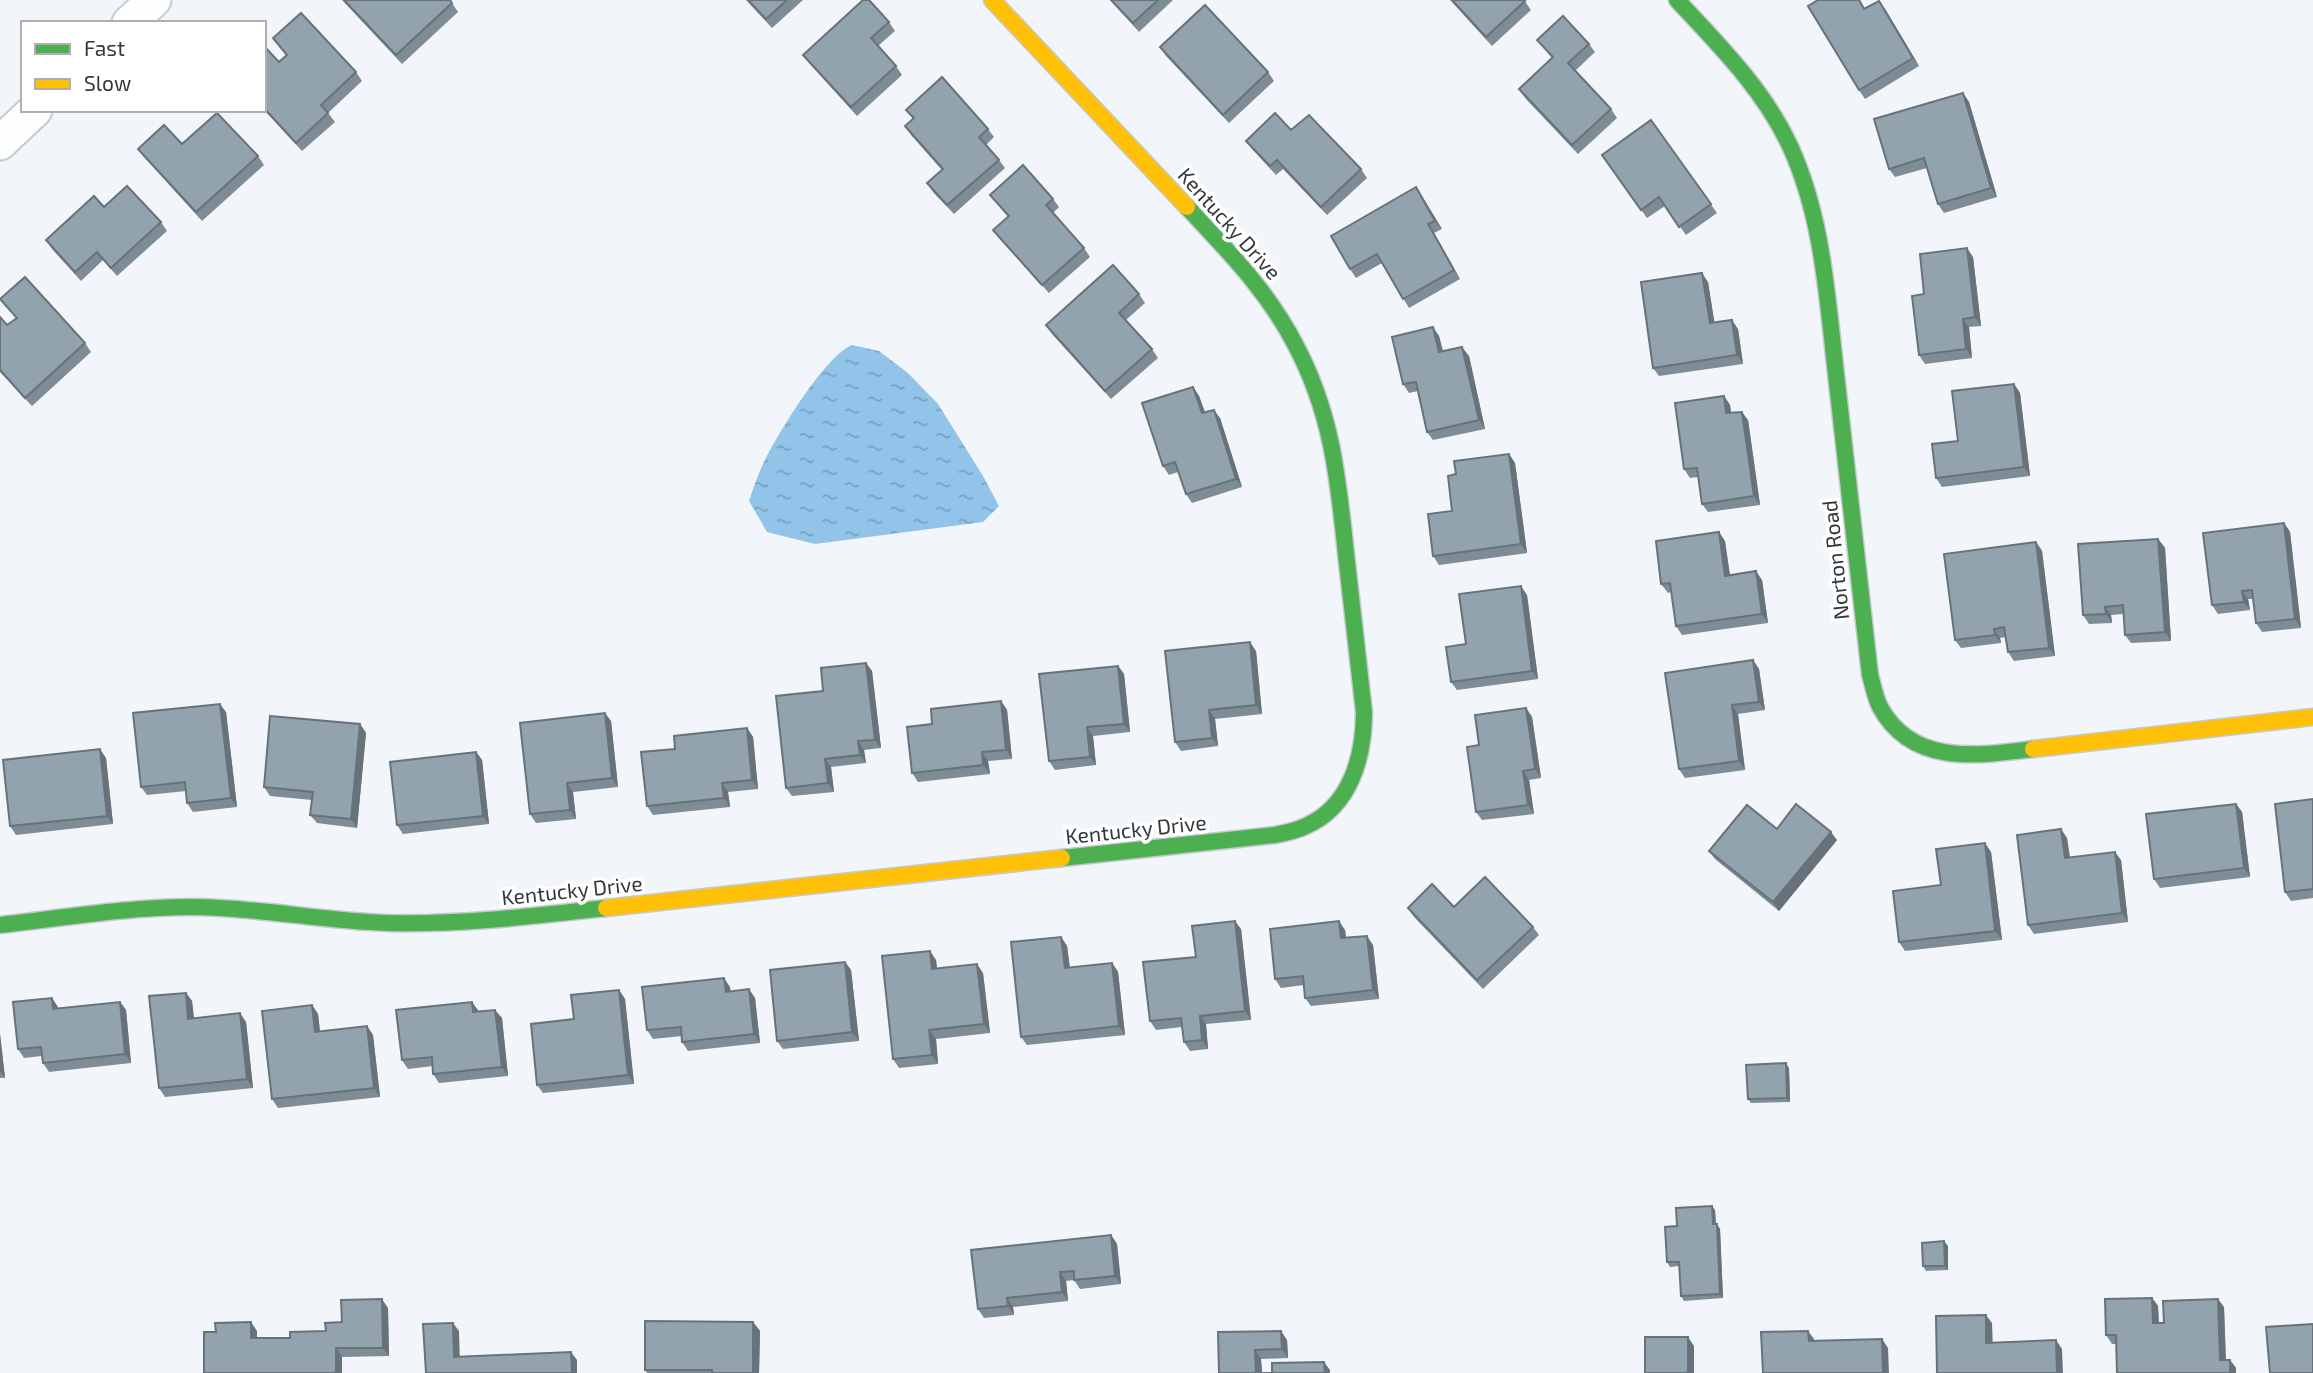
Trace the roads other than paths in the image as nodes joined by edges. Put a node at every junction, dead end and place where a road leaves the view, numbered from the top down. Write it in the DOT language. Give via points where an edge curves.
graph roads {
  1 [pos="154,0"];
  2 [pos="992,0"];
  3 [pos="1677,0"];
  4 [pos="131,21"];
  5 [pos="33,112"];
  6 [pos="0,143"];
  7 [pos="2313,717"];
  8 [pos="0,925"];
  1 -- 4 [label="street"];
  2 -- 8 [label="street, Kentucky Drive" via="1251,275 1292,337 1319,392 1336,464 1365,737 1355,776 1330,809 1312,824 1275,835 473,923 386,923 189,907"];
  3 -- 7 [label="street, Norton Road" via="1753,85 1790,145 1814,212 1870,675 1878,704 1890,723 1925,748 1975,755"];
  5 -- 6 [label="street"];
}
